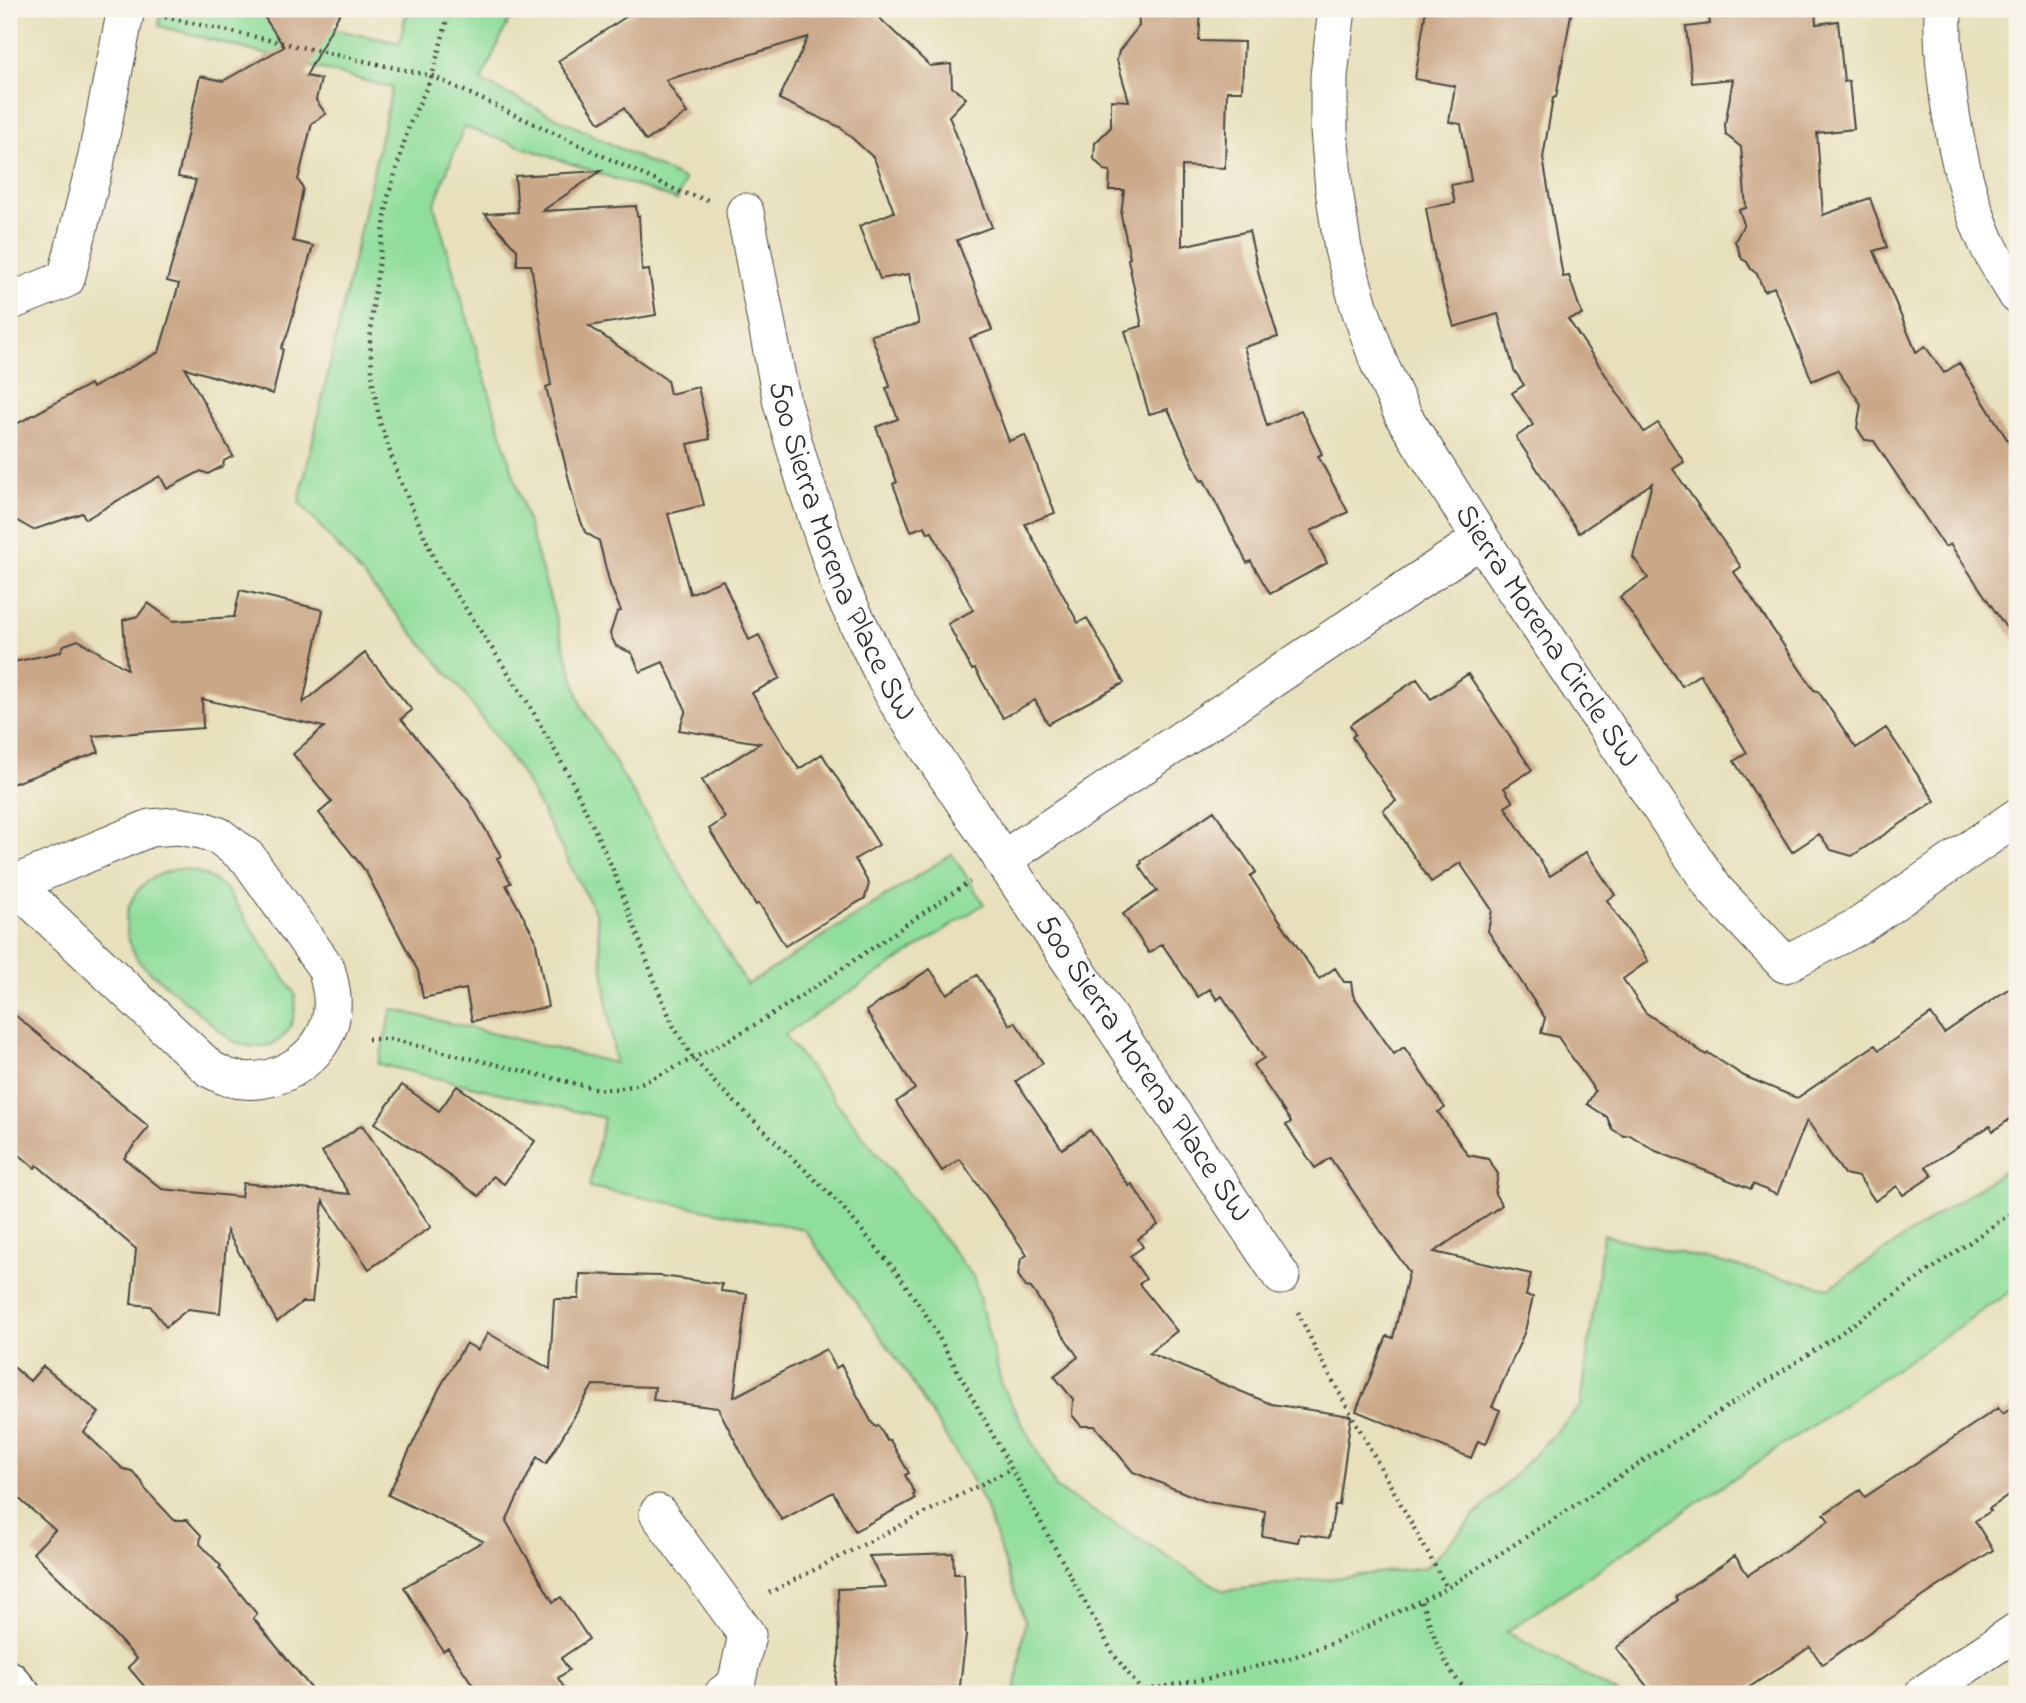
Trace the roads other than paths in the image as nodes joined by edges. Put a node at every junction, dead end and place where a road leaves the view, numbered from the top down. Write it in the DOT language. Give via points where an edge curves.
graph roads {
  1 [pos="126,9"];
  2 [pos="1337,9"];
  3 [pos="1943,9"];
  4 [pos="745,212"];
  5 [pos="2017,295"];
  6 [pos="9,302"];
  7 [pos="1481,539"];
  8 [pos="2017,817"];
  9 [pos="1002,860"];
  10 [pos="11,885"];
  11 [pos="1281,1276"];
  12 [pos="658,1513"];
  13 [pos="2017,1631"];
  14 [pos="9,1680"];
  15 [pos="21,1694"];
  16 [pos="723,1694"];
  17 [pos="1923,1694"];
  1 -- 6 [label="street" via="66,279"];
  2 -- 7 [label="street, Sierra Morena Circle SW" via="1329,76 1329,130 1343,248 1379,363 1404,417"];
  3 -- 5 [label="street" via="1942,39 1962,174 1989,247"];
  4 -- 9 [label="street, 500 Sierra Morena Place SW" via="782,403 841,589 896,700"];
  7 -- 8 [label="street, Sierra Morena Circle SW" via="1715,890 1785,964 1859,926"];
  7 -- 9 [label="street"];
  9 -- 11 [label="street, 500 Sierra Morena Place SW"];
  10 -- 10 [label="street" via="150,828 177,826 219,836 248,858 326,968 333,1004 323,1039 310,1056 273,1078 229,1078 210,1069"];
  12 -- 16 [label="street" via="747,1635 736,1685"];
  13 -- 17 [label="street"];
  14 -- 15 [label="street"];
}
